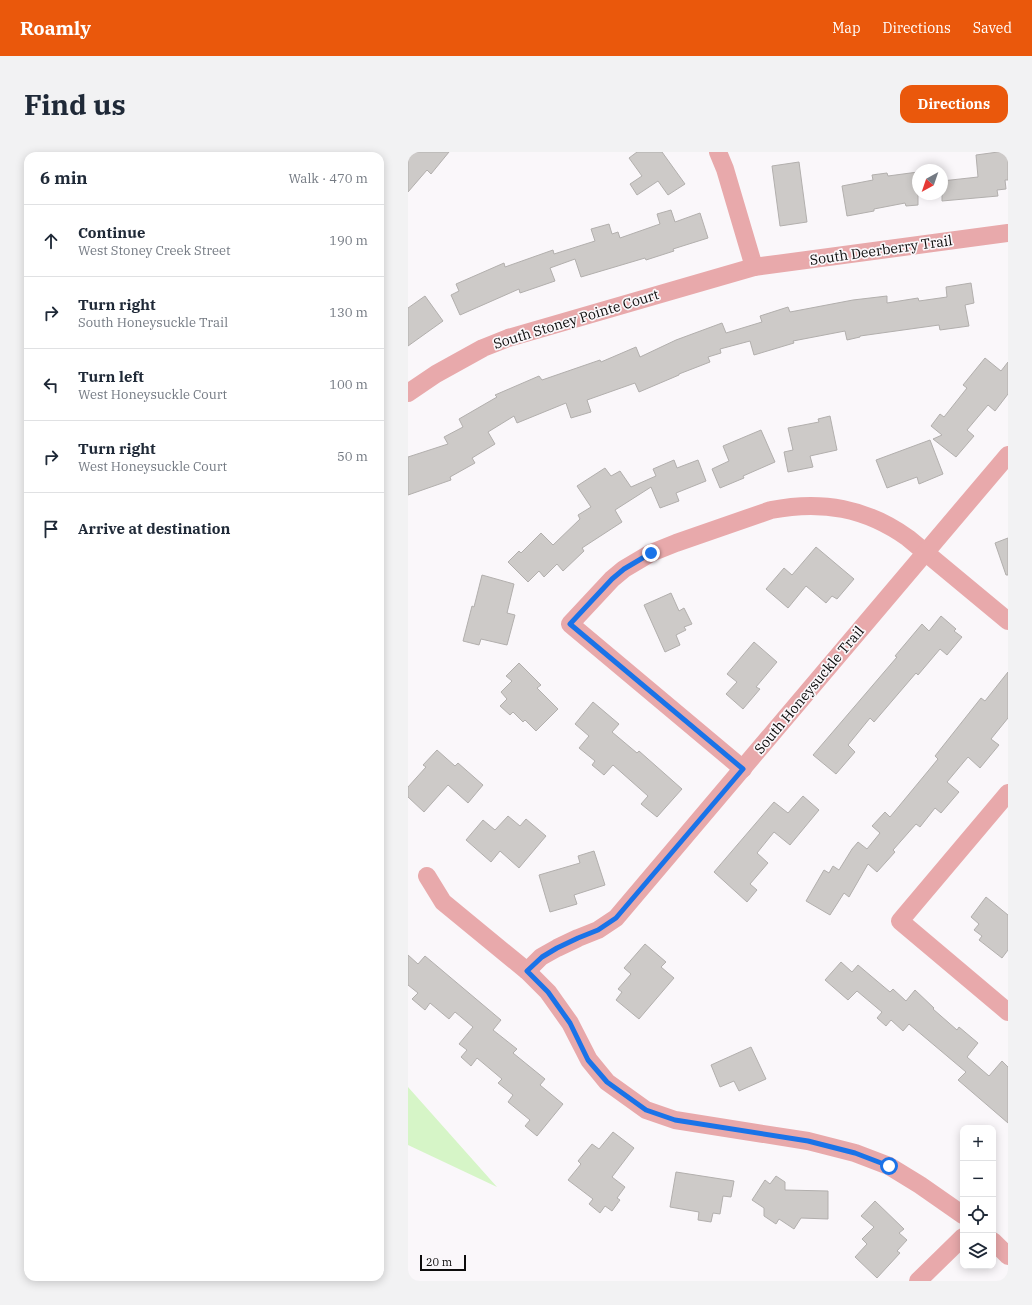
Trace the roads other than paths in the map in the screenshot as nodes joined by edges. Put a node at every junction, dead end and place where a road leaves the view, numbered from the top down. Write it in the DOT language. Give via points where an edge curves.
graph roads {
  1 [pos="718,152"];
  2 [pos="1008,233"];
  3 [pos="754,267"];
  4 [pos="408,393"];
  5 [pos="1008,455"];
  6 [pos="925,552"];
  7 [pos="1008,621"];
  8 [pos="743,769"];
  9 [pos="1008,793"];
  10 [pos="427,876"];
  11 [pos="527,971"];
  12 [pos="1008,1012"];
  13 [pos="960,1214"];
  14 [pos="960,1240"];
  15 [pos="996,1245"];
  16 [pos="1008,1256"];
  17 [pos="918,1281"];
  1 -- 3 [label="street"];
  2 -- 3 [label="street, South Deerberry Trail"];
  3 -- 4 [label="street, South Stoney Pointe Court" via="508,338 483,348"];
  5 -- 6 [label="street, South Honeysuckle Trail"];
  6 -- 7 [label="street"];
  6 -- 8 [label="street, South Honeysuckle Trail"];
  6 -- 8 [label="street" via="893,527 859,512 808,506 771,510 651,553 612,579 570,624"];
  8 -- 11 [label="street, South Honeysuckle Trail" via="616,918 598,930 557,948"];
  9 -- 12 [label="street" via="900,921"];
  10 -- 11 [label="street" via="443,902"];
  11 -- 13 [label="street" via="548,992 570,1023 588,1060 607,1082 646,1110 675,1120 808,1141 855,1153 889,1166"];
  14 -- 17 [label="street"];
  15 -- 16 [label="street"];
}
